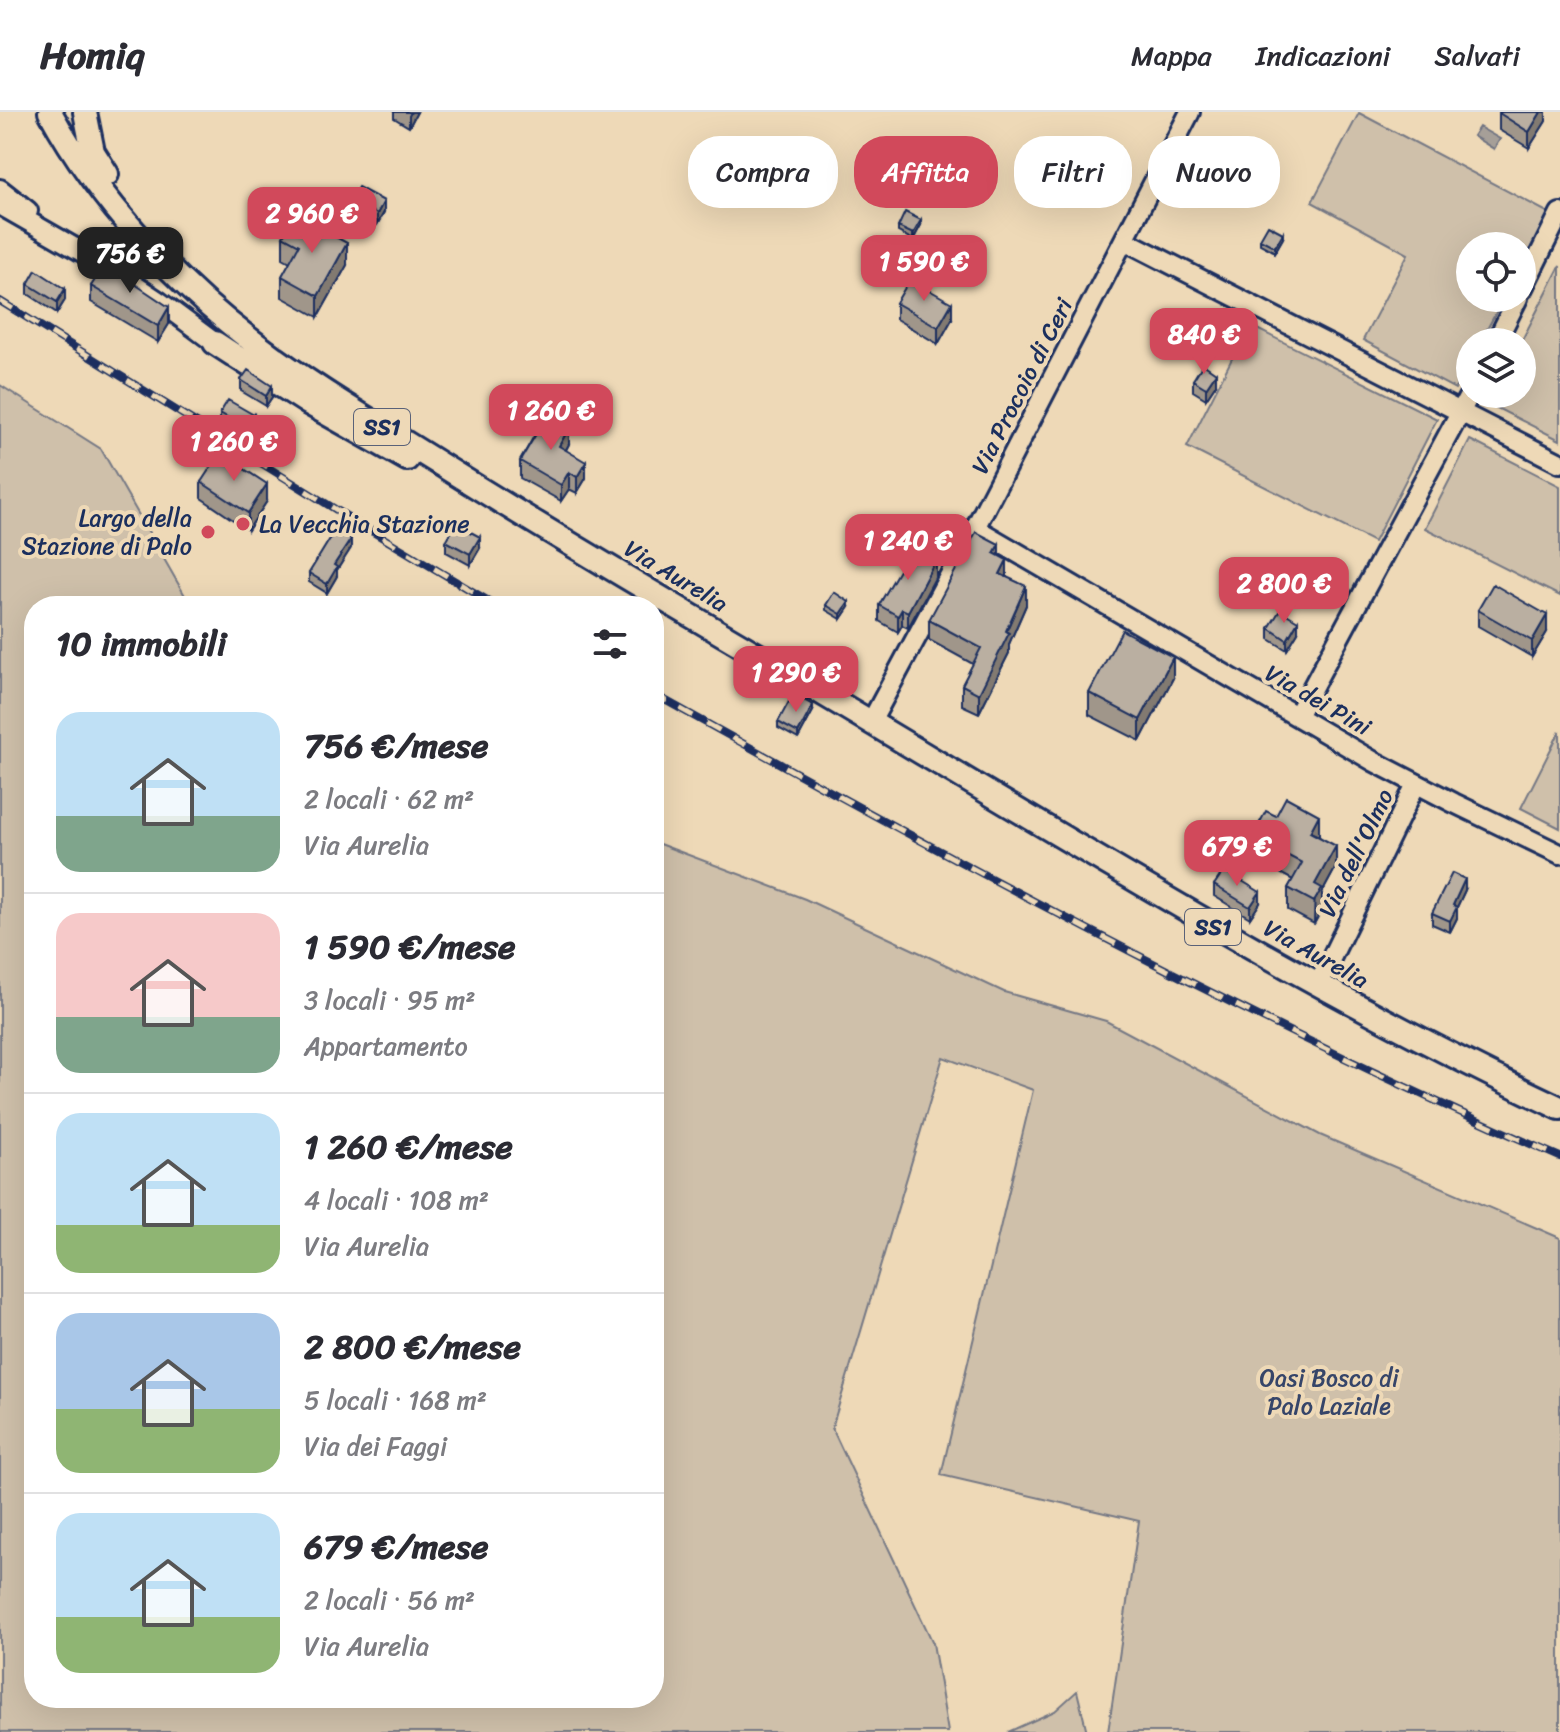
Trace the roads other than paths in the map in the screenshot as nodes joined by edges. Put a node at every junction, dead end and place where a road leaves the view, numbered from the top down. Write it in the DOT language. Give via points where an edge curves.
graph roads {
  1 [pos="50,112"];
  2 [pos="85,112"];
  3 [pos="1190,112"];
  4 [pos="0,189"];
  5 [pos="0,205"];
  6 [pos="1560,213"];
  7 [pos="64,240"];
  8 [pos="1124,240"];
  9 [pos="1536,262"];
  10 [pos="193,291"];
  11 [pos="215,343"];
  12 [pos="1463,408"];
  13 [pos="1461,413"];
  14 [pos="1560,463"];
  15 [pos="509,507"];
  16 [pos="975,528"];
  17 [pos="659,596"];
  18 [pos="664,599"];
  19 [pos="1297,716"];
  20 [pos="871,722"];
  21 [pos="1416,784"];
  22 [pos="1560,854"];
  23 [pos="1318,985"];
  24 [pos="1560,1108"];
  1 -- 10 [label="main road, Via Aurelia / SS1" via="109,199"];
  2 -- 10 [label="main road" via="93,152"];
  3 -- 8 [label="street, Via Procoio di Ceri"];
  4 -- 7 [label="street"];
  5 -- 7 [label="street"];
  6 -- 9 [label="street"];
  7 -- 11 [label="street"];
  8 -- 13 [label="street"];
  8 -- 16 [label="street, Via Procoio di Ceri"];
  10 -- 15 [label="main road, Via Aurelia / SS1" via="280,362"];
  11 -- 15 [label="main road" via="362,434"];
  12 -- 13 [label="street"];
  13 -- 14 [label="street"];
  13 -- 19 [label="street"];
  15 -- 17 [label="main road, Via Aurelia / SS1"];
  16 -- 19 [label="street, Via dei Pini"];
  16 -- 20 [label="street, Via Procoio di Ceri"];
  18 -- 20 [label="main road, Via Aurelia / SS1"];
  19 -- 21 [label="street, Via dei Pini"];
  20 -- 23 [label="main road, Via Aurelia / SS1"];
  21 -- 22 [label="street, Via dei Pini"];
  21 -- 23 [label="street, Via dell'Olmo"];
  23 -- 24 [label="main road, Via Aurelia / SS1"];
}
